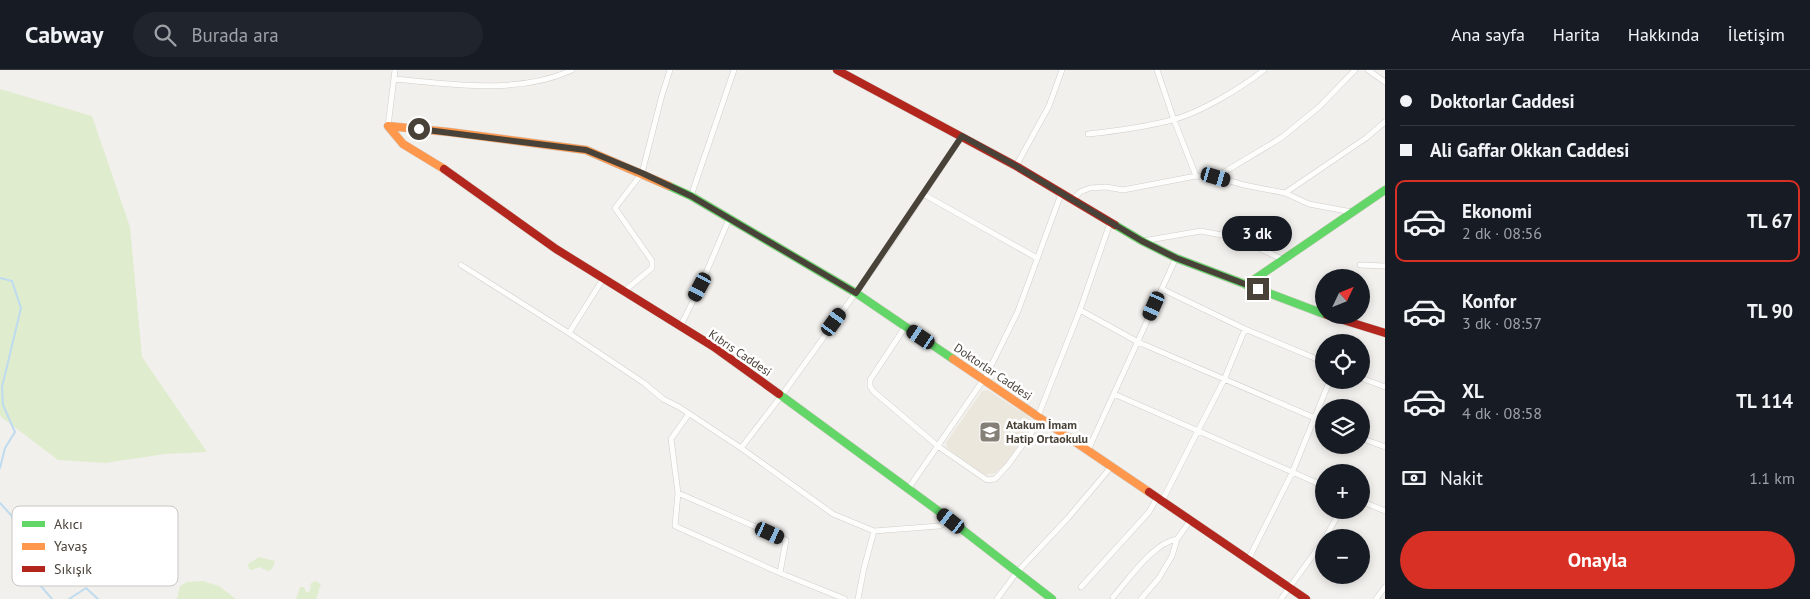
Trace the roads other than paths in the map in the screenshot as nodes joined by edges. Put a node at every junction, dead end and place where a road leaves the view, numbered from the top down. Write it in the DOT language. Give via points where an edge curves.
graph roads {
  1 [pos="395,70"];
  2 [pos="572,70"];
  3 [pos="670,70"];
  4 [pos="734,70"];
  5 [pos="837,70"];
  6 [pos="1062,70"];
  7 [pos="1157,70"];
  8 [pos="1264,70"];
  9 [pos="1355,70"];
  10 [pos="1368,70"];
  11 [pos="394,79"];
  12 [pos="1385,82"];
  13 [pos="1174,120"];
  14 [pos="1385,122"];
  15 [pos="388,126"];
  16 [pos="1088,134"];
  17 [pos="962,136"];
  18 [pos="1016,166"];
  19 [pos="642,173"];
  20 [pos="1196,176"];
  21 [pos="1216,177"];
  22 [pos="1385,190"];
  23 [pos="1285,193"];
  24 [pos="923,194"];
  25 [pos="1061,194"];
  26 [pos="691,196"];
  27 [pos="1073,200"];
  28 [pos="1352,212"];
  29 [pos="729,219"];
  30 [pos="1110,223"];
  31 [pos="1142,241"];
  32 [pos="1037,258"];
  33 [pos="1176,258"];
  34 [pos="1282,259"];
  35 [pos="461,264"];
  36 [pos="1360,265"];
  37 [pos="1385,266"];
  38 [pos="603,279"];
  39 [pos="1246,285"];
  40 [pos="1162,289"];
  41 [pos="623,292"];
  42 [pos="856,293"];
  43 [pos="1080,310"];
  44 [pos="1315,310"];
  45 [pos="1357,324"];
  46 [pos="680,327"];
  47 [pos="905,327"];
  48 [pos="1245,329"];
  49 [pos="569,333"];
  50 [pos="1385,333"];
  51 [pos="1138,342"];
  52 [pos="1315,358"];
  53 [pos="984,380"];
  54 [pos="1224,380"];
  55 [pos="1370,381"];
  56 [pos="1385,387"];
  57 [pos="1114,394"];
  58 [pos="782,395"];
  59 [pos="688,415"];
  60 [pos="1038,416"];
  61 [pos="1315,419"];
  62 [pos="1197,430"];
  63 [pos="1370,441"];
  64 [pos="939,447"];
  65 [pos="1385,447"];
  66 [pos="741,448"];
  67 [pos="1088,450"];
  68 [pos="1112,467"];
  69 [pos="1292,473"];
  70 [pos="1315,482"];
  71 [pos="908,489"];
  72 [pos="678,493"];
  73 [pos="1159,500"];
  74 [pos="1370,505"];
  75 [pos="1385,511"];
  76 [pos="1190,520"];
  77 [pos="951,521"];
  78 [pos="874,531"];
  79 [pos="1177,539"];
  80 [pos="1315,552"];
  81 [pos="1248,560"];
  82 [pos="1017,572"];
  83 [pos="780,573"];
  84 [pos="1081,587"];
  85 [pos="1385,587"];
  86 [pos="1290,588"];
  87 [pos="1113,596"];
  88 [pos="845,599"];
  89 [pos="858,599"];
  90 [pos="997,599"];
  91 [pos="1052,599"];
  92 [pos="1142,599"];
  93 [pos="1281,599"];
  94 [pos="1306,599"];
  95 [pos="1376,599"];
  1 -- 11 [label="street"];
  2 -- 11 [label="street" via="560,76 522,83 484,86"];
  3 -- 19 [label="street"];
  4 -- 26 [label="street"];
  5 -- 17 [label="street"];
  6 -- 18 [label="street" via="1049,106"];
  7 -- 13 [label="street"];
  8 -- 13 [label="street" via="1207,106"];
  9 -- 21 [label="street" via="1319,107 1281,138"];
  10 -- 12 [label="street"];
  11 -- 15 [label="street"];
  13 -- 16 [label="street"];
  13 -- 20 [label="street"];
  14 -- 23 [label="street"];
  15 -- 19 [label="street, Doktorlar Caddesi" via="586,150"];
  15 -- 38 [label="street, Kıbrıs Caddesi" via="403,144 433,161"];
  17 -- 18 [label="street"];
  17 -- 24 [label="street"];
  18 -- 25 [label="street"];
  19 -- 26 [label="street, Doktorlar Caddesi"];
  19 -- 41 [label="street" via="614,208 652,261 652,268"];
  20 -- 21 [label="street"];
  20 -- 27 [label="street" via="1123,190 1090,188"];
  21 -- 23 [label="street"];
  22 -- 28 [label="street"];
  23 -- 28 [label="street" via="1309,204"];
  24 -- 32 [label="street"];
  24 -- 42 [label="street"];
  25 -- 27 [label="street"];
  25 -- 32 [label="street"];
  26 -- 29 [label="street, Doktorlar Caddesi"];
  27 -- 30 [label="street"];
  28 -- 34 [label="street"];
  29 -- 42 [label="street, Doktorlar Caddesi"];
  29 -- 46 [label="street"];
  30 -- 31 [label="street"];
  30 -- 43 [label="street"];
  31 -- 33 [label="street"];
  31 -- 34 [label="street" via="1201,231 1237,238"];
  32 -- 53 [label="street" via="1018,311"];
  33 -- 39 [label="street"];
  33 -- 40 [label="street"];
  34 -- 39 [label="street"];
  35 -- 49 [label="street"];
  36 -- 37 [label="street"];
  38 -- 41 [label="street, Kıbrıs Caddesi"];
  38 -- 49 [label="street"];
  39 -- 44 [label="street"];
  40 -- 48 [label="street"];
  40 -- 51 [label="street"];
  41 -- 46 [label="street, Kıbrıs Caddesi"];
  42 -- 47 [label="street, Doktorlar Caddesi"];
  42 -- 58 [label="street"];
  43 -- 51 [label="street"];
  43 -- 60 [label="street"];
  45 -- 50 [label="street"];
  46 -- 58 [label="street, Kıbrıs Caddesi"];
  47 -- 53 [label="street, Doktorlar Caddesi"];
  47 -- 64 [label="street" via="870,380 870,386 873,392"];
  48 -- 52 [label="street"];
  48 -- 54 [label="street"];
  49 -- 59 [label="street"];
  51 -- 54 [label="street"];
  51 -- 57 [label="street"];
  53 -- 60 [label="street, Doktorlar Caddesi"];
  53 -- 64 [label="street"];
  54 -- 61 [label="street"];
  54 -- 62 [label="street"];
  55 -- 56 [label="street"];
  57 -- 62 [label="street"];
  57 -- 67 [label="street"];
  58 -- 66 [label="street"];
  58 -- 71 [label="street, Kıbrıs Caddesi"];
  59 -- 66 [label="street"];
  59 -- 72 [label="street" via="671,440"];
  60 -- 64 [label="street" via="1037,425 995,479 986,480"];
  60 -- 67 [label="street, Doktorlar Caddesi"];
  61 -- 69 [label="street"];
  62 -- 69 [label="street"];
  62 -- 73 [label="street"];
  63 -- 65 [label="street"];
  64 -- 71 [label="street"];
  66 -- 78 [label="street" via="833,514"];
  67 -- 68 [label="street, Doktorlar Caddesi"];
  68 -- 73 [label="street, Doktorlar Caddesi"];
  68 -- 82 [label="street"];
  69 -- 70 [label="street"];
  69 -- 81 [label="street"];
  71 -- 77 [label="street, Kıbrıs Caddesi"];
  72 -- 83 [label="street" via="676,528"];
  72 -- 83 [label="street" via="786,540"];
  73 -- 76 [label="street, Doktorlar Caddesi"];
  73 -- 84 [label="street"];
  74 -- 75 [label="street"];
  76 -- 79 [label="street"];
  76 -- 81 [label="street, Doktorlar Caddesi"];
  77 -- 78 [label="street" via="939,526"];
  77 -- 82 [label="street, Kıbrıs Caddesi"];
  78 -- 89 [label="street"];
  79 -- 87 [label="street" via="1163,544 1150,555"];
  79 -- 92 [label="street" via="1172,556"];
  80 -- 86 [label="street"];
  81 -- 86 [label="street, Doktorlar Caddesi"];
  82 -- 90 [label="street"];
  82 -- 91 [label="street, Kıbrıs Caddesi"];
  83 -- 88 [label="street"];
  85 -- 95 [label="street"];
  86 -- 93 [label="street"];
  86 -- 94 [label="street, Doktorlar Caddesi"];
}
